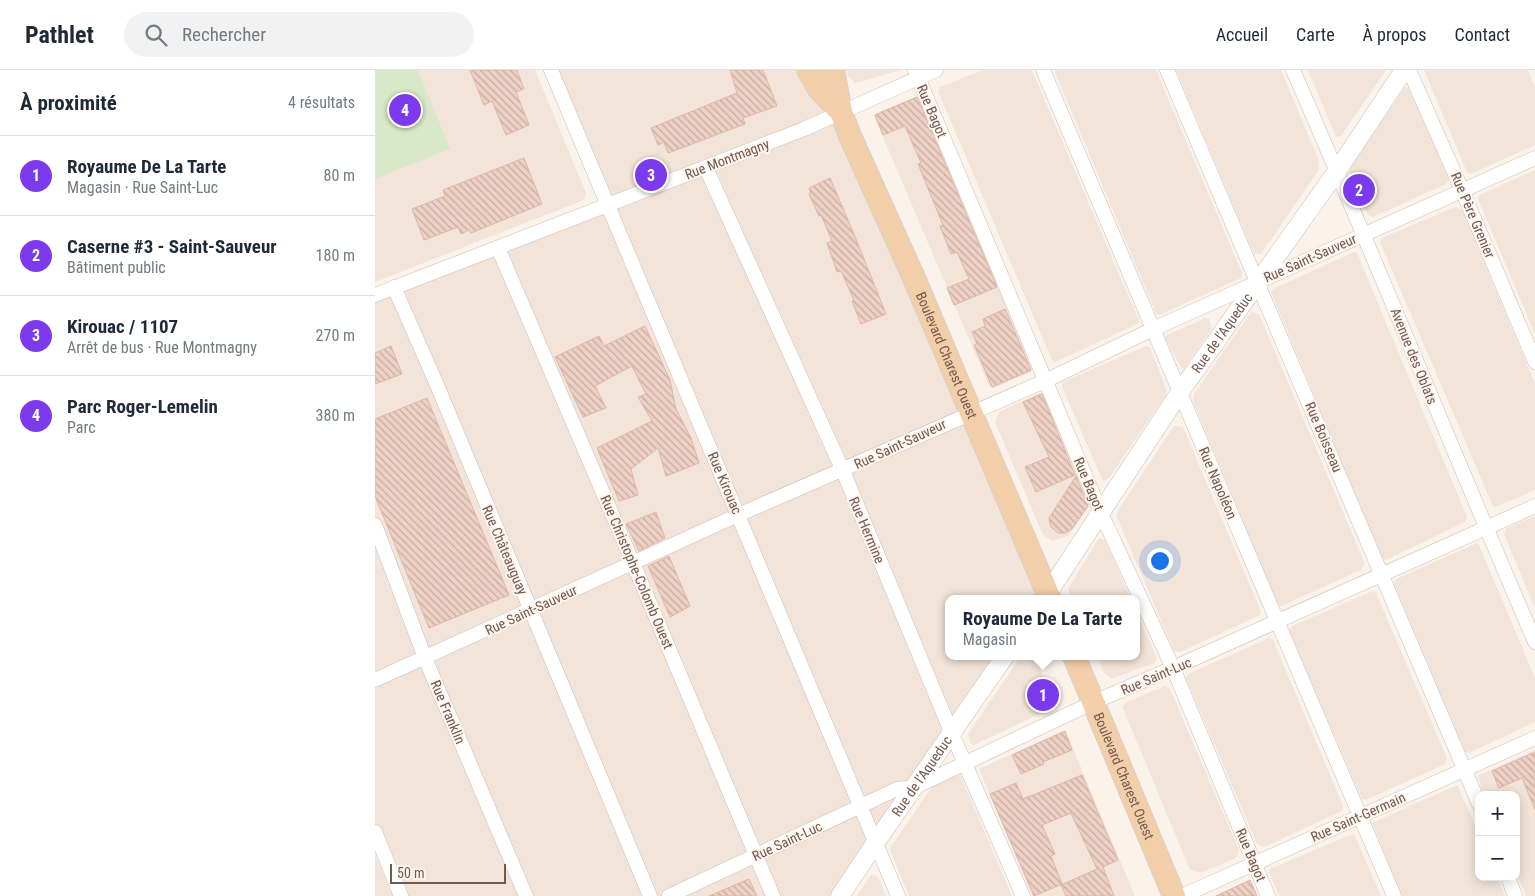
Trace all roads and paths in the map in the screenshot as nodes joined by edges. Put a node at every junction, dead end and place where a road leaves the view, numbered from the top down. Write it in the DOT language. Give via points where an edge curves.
graph roads {
  1 [pos="551,70"];
  2 [pos="808,70"];
  3 [pos="833,70"];
  4 [pos="937,70"];
  5 [pos="1043,70"];
  6 [pos="1167,70"];
  7 [pos="1293,70"];
  8 [pos="1404,70"];
  9 [pos="1409,70"];
  10 [pos="916,74"];
  11 [pos="841,112"];
  12 [pos="1535,158"];
  13 [pos="705,168"];
  14 [pos="1337,171"];
  15 [pos="1463,190"];
  16 [pos="608,205"];
  17 [pos="1364,234"];
  18 [pos="498,248"];
  19 [pos="1258,282"];
  20 [pos="394,287"];
  21 [pos="375,295"];
  22 [pos="1153,329"];
  23 [pos="1535,362"];
  24 [pos="1045,381"];
  25 [pos="1180,392"];
  26 [pos="970,412"];
  27 [pos="843,471"];
  28 [pos="1535,506"];
  29 [pos="1101,513"];
  30 [pos="739,516"];
  31 [pos="375,525"];
  32 [pos="1485,527"];
  33 [pos="633,563"];
  34 [pos="1382,575"];
  35 [pos="1046,595"];
  36 [pos="1048,595"];
  37 [pos="1139,595"];
  38 [pos="1140,597"];
  39 [pos="530,609"];
  40 [pos="1277,622"];
  41 [pos="1535,642"];
  42 [pos="425,658"];
  43 [pos="1002,660"];
  44 [pos="1076,660"];
  45 [pos="1173,668"];
  46 [pos="375,680"];
  47 [pos="1094,702"];
  48 [pos="952,734"];
  49 [pos="1535,738"];
  50 [pos="965,763"];
  51 [pos="1465,768"];
  52 [pos="915,787"];
  53 [pos="1475,794"];
  54 [pos="860,807"];
  55 [pos="1361,816"];
  56 [pos="375,832"];
  57 [pos="875,842"];
  58 [pos="756,855"];
  59 [pos="1254,864"];
  60 [pos="1509,881"];
  61 [pos="401,896"];
  62 [pos="525,896"];
  63 [pos="650,896"];
  64 [pos="669,896"];
  65 [pos="773,896"];
  66 [pos="840,896"];
  67 [pos="898,896"];
  68 [pos="1023,896"];
  69 [pos="1174,896"];
  70 [pos="1182,896"];
  71 [pos="1268,896"];
  72 [pos="1394,896"];
  73 [pos="1515,896"];
  1 -- 16 [label="street, Rue Kirouac"];
  2 -- 11 [label="main road, Boulevard Charest Ouest" via="819,89"];
  3 -- 11 [label="main road, Boulevard Charest Ouest"];
  4 -- 10 [label="street, Rue Montmagny"];
  5 -- 22 [label="street, Rue Napoléon"];
  6 -- 19 [label="street, Rue Boisseau"];
  7 -- 14 [label="street, Avenue des Oblats"];
  8 -- 14 [label="street, Rue de l'Aqueduc"];
  9 -- 15 [label="street, Rue Père Grenier"];
  10 -- 11 [label="street, Rue Montmagny"];
  10 -- 24 [label="street, Rue Bagot"];
  11 -- 13 [label="street, Rue Montmagny"];
  11 -- 26 [label="main road, Boulevard Charest Ouest"];
  12 -- 15 [label="street, Rue Saint-Sauveur"];
  13 -- 16 [label="street, Rue Montmagny"];
  13 -- 27 [label="street, Rue Hermine"];
  14 -- 17 [label="street, Avenue des Oblats"];
  14 -- 19 [label="street, Rue de l'Aqueduc"];
  15 -- 17 [label="street, Rue Saint-Sauveur"];
  15 -- 23 [label="street, Rue Père Grenier"];
  16 -- 18 [label="street, Rue Montmagny"];
  16 -- 30 [label="street, Rue Kirouac"];
  17 -- 19 [label="street, Rue Saint-Sauveur"];
  17 -- 32 [label="street, Avenue des Oblats"];
  18 -- 20 [label="street, Rue Montmagny"];
  18 -- 33 [label="street, Rue Christophe-Colomb Ouest"];
  19 -- 22 [label="street, Rue Saint-Sauveur"];
  19 -- 25 [label="street, Rue de l'Aqueduc"];
  19 -- 34 [label="street, Rue Boisseau"];
  20 -- 21 [label="street, Rue Montmagny"];
  20 -- 39 [label="street, Rue Châteauguay"];
  22 -- 24 [label="street, Rue Saint-Sauveur"];
  22 -- 25 [label="street, Rue Napoléon"];
  24 -- 26 [label="street, Rue Saint-Sauveur"];
  24 -- 29 [label="street, Rue Bagot"];
  25 -- 29 [label="street, Rue de l'Aqueduc"];
  25 -- 40 [label="street, Rue Napoléon"];
  26 -- 27 [label="street, Rue Saint-Sauveur"];
  26 -- 35 [label="main road, Boulevard Charest Ouest"];
  27 -- 30 [label="street, Rue Saint-Sauveur"];
  27 -- 48 [label="street, Rue Hermine"];
  28 -- 32 [label="street, Rue Saint-Luc"];
  29 -- 36 [label="street, Rue de l'Aqueduc"];
  29 -- 37 [label="street, Rue Bagot"];
  30 -- 33 [label="street, Rue Saint-Sauveur"];
  30 -- 54 [label="street, Rue Kirouac"];
  31 -- 42 [label="street, Rue Franklin"];
  32 -- 34 [label="street, Rue Saint-Luc"];
  32 -- 41 [label="street, Avenue des Oblats"];
  33 -- 39 [label="street, Rue Saint-Sauveur"];
  33 -- 58 [label="street, Rue Christophe-Colomb Ouest"];
  34 -- 40 [label="street, Rue Saint-Luc"];
  34 -- 51 [label="street, Rue Boisseau"];
  38 -- 45 [label="street, Rue Bagot"];
  39 -- 42 [label="street, Rue Saint-Sauveur"];
  39 -- 63 [label="street, Rue Châteauguay"];
  40 -- 45 [label="street, Rue Saint-Luc"];
  40 -- 55 [label="street, Rue Napoléon"];
  42 -- 46 [label="street, Rue Saint-Sauveur"];
  42 -- 62 [label="street, Rue Franklin"];
  43 -- 48 [label="street, Rue de l'Aqueduc"];
  44 -- 47 [label="main road, Boulevard Charest Ouest"];
  45 -- 47 [label="street, Rue Saint-Luc"];
  45 -- 59 [label="street, Rue Bagot"];
  47 -- 50 [label="street, Rue Saint-Luc"];
  47 -- 69 [label="main road, Boulevard Charest Ouest"];
  48 -- 50 [label="street, Rue Hermine"];
  48 -- 52 [label="street, Rue de l'Aqueduc"];
  49 -- 51 [label="street, Rue Saint-Germain"];
  50 -- 52 [label="street, Rue Saint-Luc"];
  50 -- 68 [label="street, Rue Hermine"];
  51 -- 53 [label="street, Rue Boisseau"];
  51 -- 55 [label="street, Rue Saint-Germain"];
  52 -- 54 [label="street, Rue Saint-Luc" via="897,788"];
  52 -- 57 [label="street, Rue de l'Aqueduc"];
  54 -- 57 [label="street, Rue Kirouac"];
  54 -- 58 [label="street, Rue Saint-Luc"];
  55 -- 59 [label="street, Rue Saint-Germain"];
  55 -- 72 [label="street, Rue Napoléon"];
  56 -- 61 [label="street"];
  57 -- 66 [label="street, Rue de l'Aqueduc"];
  57 -- 67 [label="street, Rue Kirouac"];
  58 -- 64 [label="street, Rue Saint-Luc"];
  58 -- 65 [label="street, Rue Christophe-Colomb Ouest"];
  59 -- 70 [label="street, Rue Saint-Germain"];
  59 -- 71 [label="street, Rue Bagot"];
  60 -- 73 [label="street"];
}
